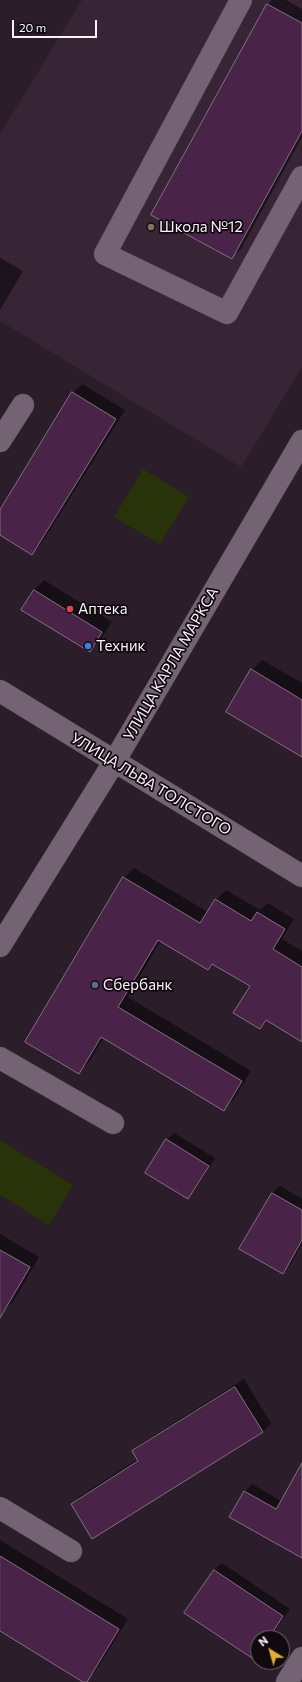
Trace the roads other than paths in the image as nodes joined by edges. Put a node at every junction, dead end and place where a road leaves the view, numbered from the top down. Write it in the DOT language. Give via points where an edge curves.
graph roads {
  1 [pos="241,0"];
  2 [pos="302,177"];
  3 [pos="23,405"];
  4 [pos="0,440"];
  5 [pos="302,441"];
  6 [pos="0,691"];
  7 [pos="114,762"];
  8 [pos="302,876"];
  9 [pos="0,946"];
  10 [pos="0,1058"];
  11 [pos="113,1123"];
  12 [pos="0,1508"];
  13 [pos="70,1551"];
  14 [pos="302,1658"];
  15 [pos="287,1682"];
  1 -- 2 [label="street" via="104,254 226,313"];
  3 -- 4 [label="street"];
  5 -- 7 [label="street, УЛИЦА КАРЛА МАРКСА"];
  6 -- 7 [label="street, УЛИЦА ЛЬВА ТОЛСТОГО"];
  7 -- 8 [label="street, УЛИЦА ЛЬВА ТОЛСТОГО"];
  7 -- 9 [label="street, УЛИЦА КАРЛА МАРКСА"];
  10 -- 11 [label="street"];
  12 -- 13 [label="street"];
  14 -- 15 [label="street"];
}
